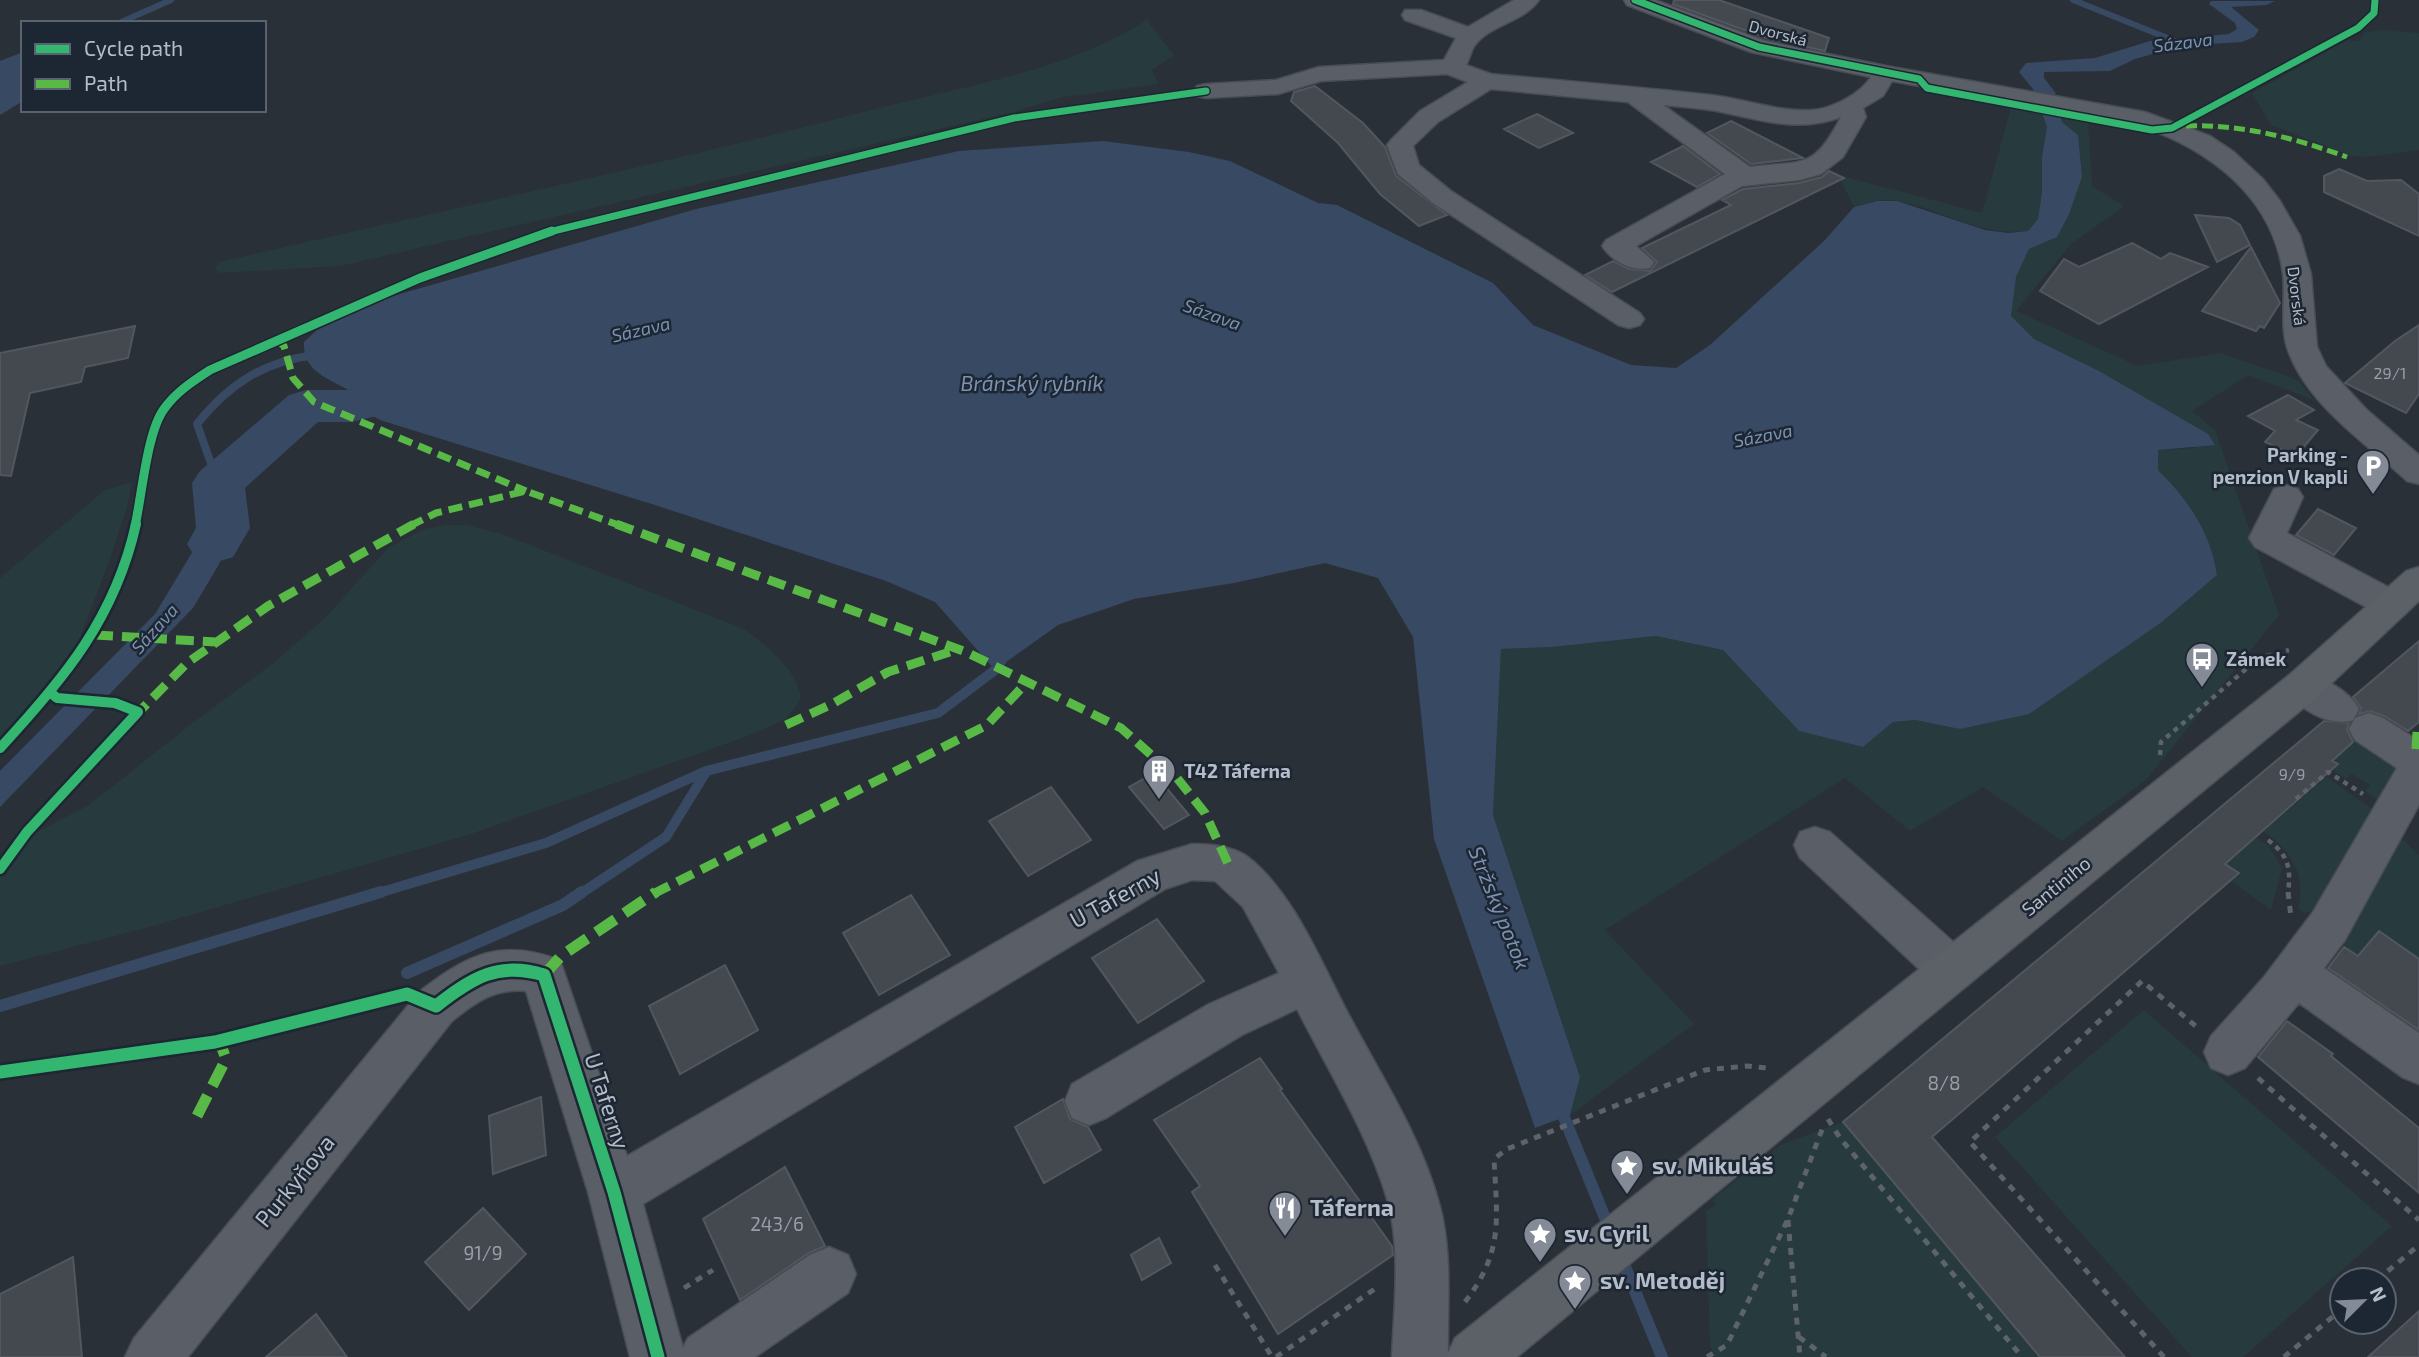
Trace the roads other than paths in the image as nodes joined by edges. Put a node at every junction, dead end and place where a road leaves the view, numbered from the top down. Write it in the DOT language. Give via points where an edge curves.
graph roads {
  1 [pos="1528,0"];
  2 [pos="1635,0"];
  3 [pos="1413,15"];
  4 [pos="1472,36"];
  5 [pos="1450,67"];
  6 [pos="1389,70"];
  7 [pos="1886,74"];
  8 [pos="1487,81"];
  9 [pos="1206,91"];
  10 [pos="1636,96"];
  11 [pos="1446,104"];
  12 [pos="1850,106"];
  13 [pos="1799,117"];
  14 [pos="1830,154"];
  15 [pos="1744,175"];
  16 [pos="1640,262"];
  17 [pos="1629,319"];
  18 [pos="2419,473"];
  19 [pos="2286,496"];
  20 [pos="2419,580"];
  21 [pos="2392,605"];
  22 [pos="2303,686"];
  23 [pos="2419,762"];
  24 [pos="2419,767"];
  25 [pos="1815,845"];
  26 [pos="2306,957"];
  27 [pos="1952,970"];
  28 [pos="1309,984"];
  29 [pos="415,1001"];
  30 [pos="2228,1052"];
  31 [pos="2419,1060"];
  32 [pos="1089,1101"];
  33 [pos="614,1192"];
  34 [pos="829,1274"];
  35 [pos="153,1357"];
  36 [pos="658,1357"];
  37 [pos="707,1357"];
  38 [pos="1420,1357"];
  39 [pos="1474,1357"];
  1 -- 4 [label="street" via="1495,17"];
  2 -- 7 [label="street, Dvorská" via="1759,47"];
  3 -- 4 [label="street"];
  4 -- 5 [label="street" via="1465,41 1460,60"];
  5 -- 6 [label="street"];
  5 -- 8 [label="street"];
  6 -- 9 [label="street" via="1319,74 1278,88"];
  6 -- 11 [label="street"];
  7 -- 12 [label="street" via="1874,91"];
  7 -- 18 [label="street, Dvorská" via="2088,107 2172,128 2209,146 2254,184 2280,223 2296,272 2303,353 2327,387"];
  8 -- 10 [label="street"];
  8 -- 11 [label="street"];
  10 -- 13 [label="street"];
  10 -- 15 [label="street"];
  11 -- 17 [label="street" via="1400,145 1407,168 1442,197"];
  12 -- 13 [label="street" via="1816,118"];
  12 -- 14 [label="street" via="1854,117"];
  13 -- 14 [label="street" via="1791,131 1802,144"];
  14 -- 15 [label="street" via="1804,171"];
  15 -- 16 [label="street" via="1616,246"];
  19 -- 21 [label="street" via="2267,538"];
  20 -- 21 [label="main road, Santiniho"];
  21 -- 22 [label="main road, Santiniho"];
  22 -- 23 [label="street"];
  22 -- 27 [label="main road, Santiniho"];
  24 -- 26 [label="street" via="2329,926"];
  25 -- 27 [label="street"];
  26 -- 30 [label="street"];
  26 -- 31 [label="street"];
  27 -- 39 [label="main road, Santiniho"];
  28 -- 32 [label="street" via="1231,1017"];
  28 -- 33 [label="street, U Taferny" via="1258,894 1230,868 1192,862 1168,869 1152,874"];
  28 -- 38 [label="street, U Taferny" via="1391,1143 1414,1204 1421,1257"];
  29 -- 33 [label="street, U Taferny" via="494,972 525,968 544,975"];
  29 -- 35 [label="street, Purkyňova"];
  33 -- 36 [label="street, U Taferny"];
  34 -- 37 [label="street"];
}
